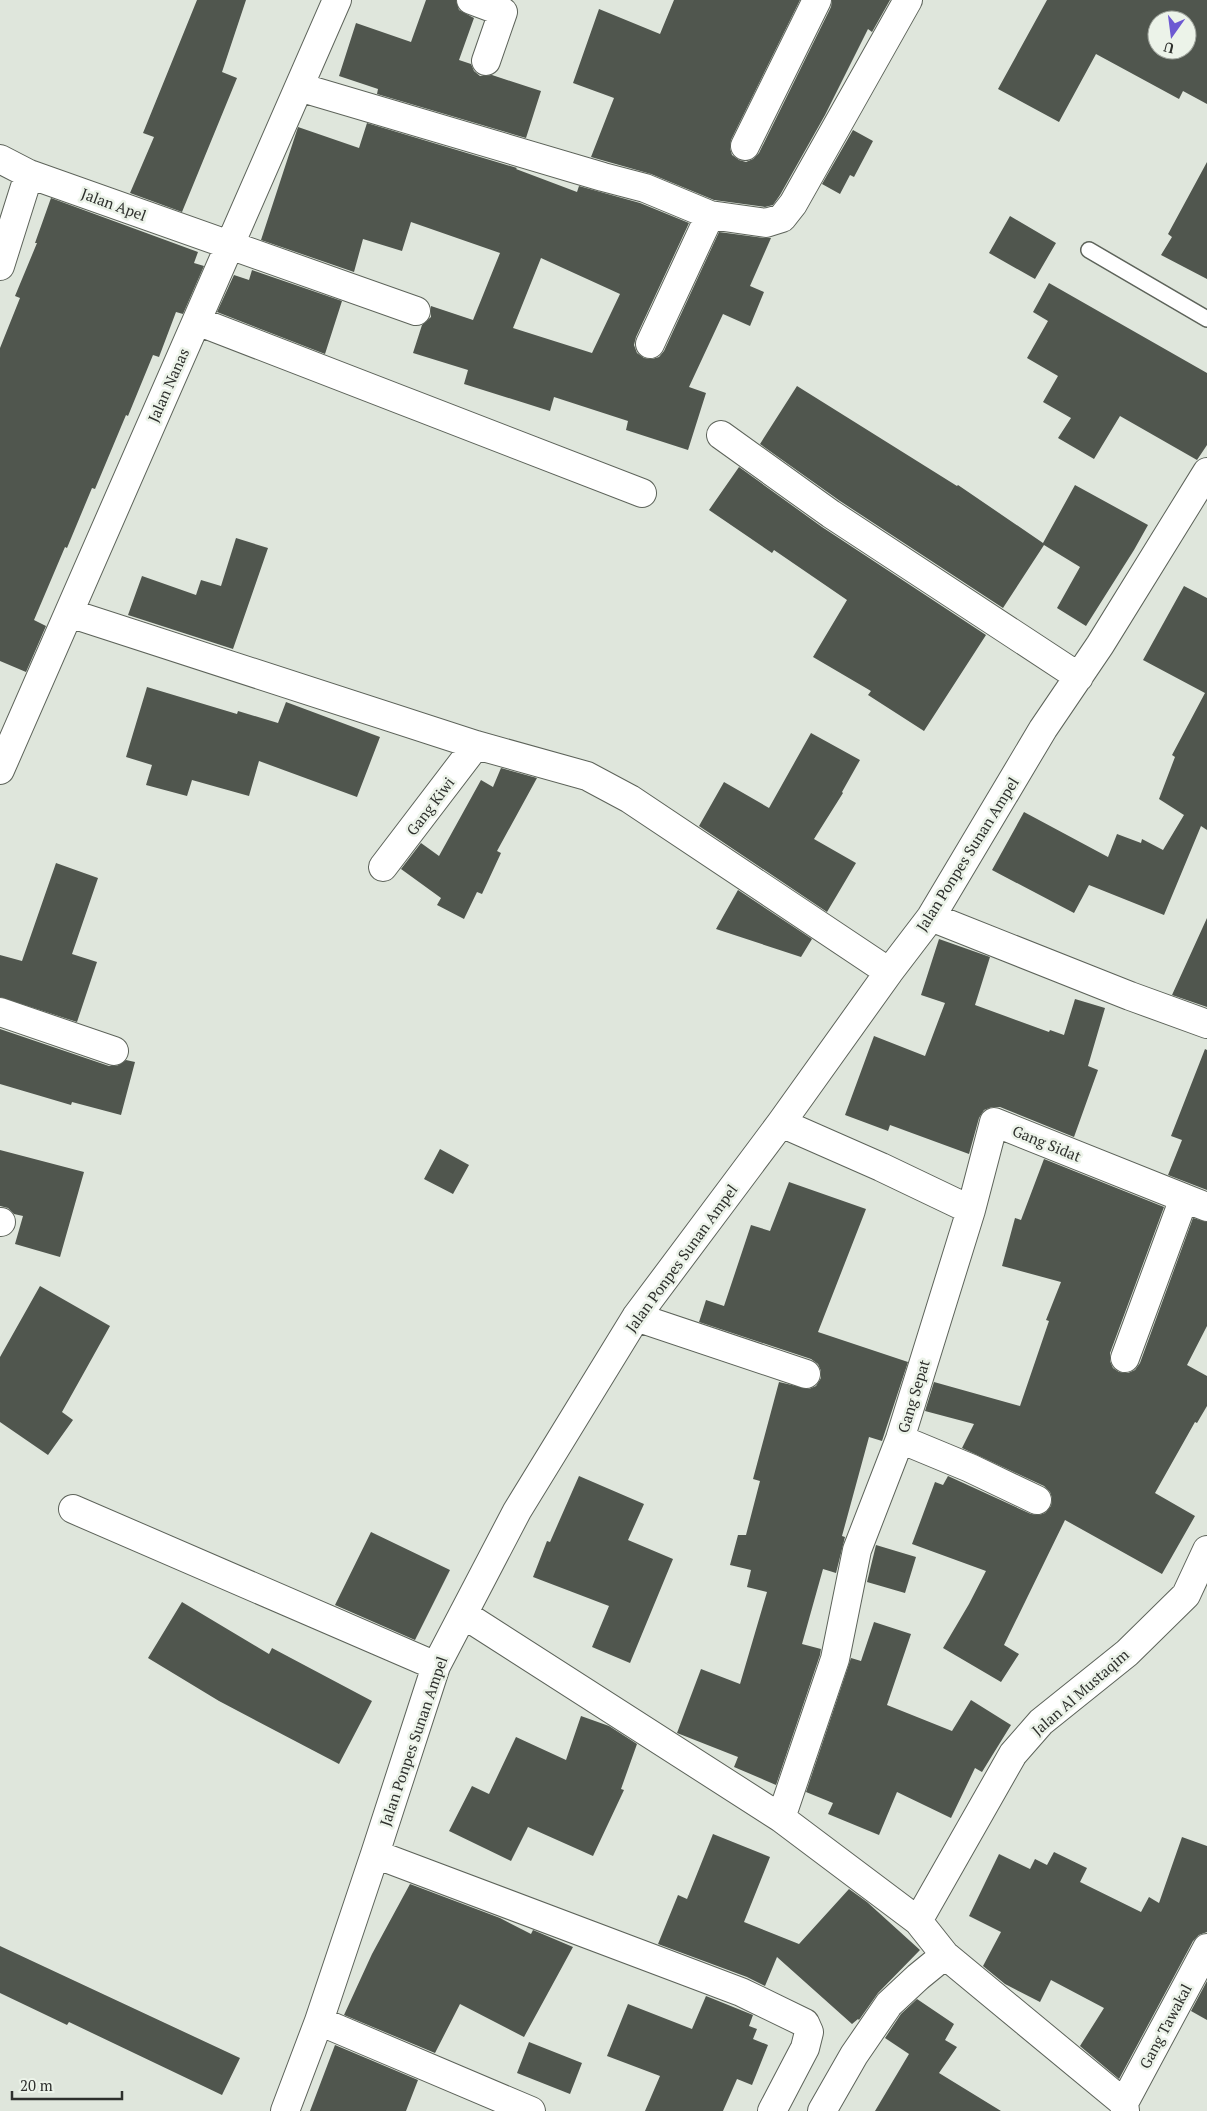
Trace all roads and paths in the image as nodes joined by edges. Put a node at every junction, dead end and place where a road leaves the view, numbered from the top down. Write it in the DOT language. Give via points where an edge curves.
graph roads {
  1 [pos="336,0"];
  2 [pos="471,0"];
  3 [pos="817,0"];
  4 [pos="908,0"];
  5 [pos="486,61"];
  6 [pos="299,87"];
  7 [pos="745,146"];
  8 [pos="0,159"];
  9 [pos="29,174"];
  10 [pos="710,215"];
  11 [pos="229,246"];
  12 [pos="1089,250"];
  13 [pos="0,266"];
  14 [pos="416,311"];
  15 [pos="1207,319"];
  16 [pos="198,320"];
  17 [pos="650,344"];
  18 [pos="721,435"];
  19 [pos="1207,472"];
  20 [pos="642,493"];
  21 [pos="69,613"];
  22 [pos="1079,677"];
  23 [pos="476,745"];
  24 [pos="2,760"];
  25 [pos="384,867"];
  26 [pos="931,917"];
  27 [pos="888,972"];
  28 [pos="0,1012"];
  29 [pos="1207,1024"];
  30 [pos="114,1051"];
  31 [pos="781,1123"];
  32 [pos="1196,1203"];
  33 [pos="970,1210"];
  34 [pos="636,1317"];
  35 [pos="1125,1358"];
  36 [pos="806,1374"];
  37 [pos="900,1439"];
  38 [pos="1037,1500"];
  39 [pos="73,1509"];
  40 [pos="1207,1550"];
  41 [pos="1197,1599"];
  42 [pos="463,1614"];
  43 [pos="436,1666"];
  44 [pos="781,1818"];
  45 [pos="375,1854"];
  46 [pos="918,1921"];
  47 [pos="1207,1948"];
  48 [pos="945,1955"];
  49 [pos="319,2020"];
  50 [pos="1124,2107"];
  51 [pos="285,2111"];
  52 [pos="530,2111"];
  53 [pos="772,2111"];
  54 [pos="822,2111"];
  1 -- 6 [label="street, Jalan Nanas"];
  2 -- 5 [label="street" via="503,12"];
  3 -- 7 [label="street"];
  4 -- 10 [label="street" via="793,204 782,218 766,223"];
  6 -- 10 [label="street" via="645,188"];
  6 -- 11 [label="street, Jalan Nanas"];
  8 -- 9 [label="street, Jalan Apel"];
  9 -- 11 [label="street, Jalan Apel"];
  9 -- 13 [label="street"];
  10 -- 17 [label="street"];
  11 -- 14 [label="street, Jalan Apel"];
  11 -- 16 [label="street, Jalan Nanas"];
  12 -- 15 [label="lane"];
  16 -- 20 [label="street"];
  16 -- 21 [label="street, Jalan Nanas"];
  18 -- 22 [label="street" via="831,514"];
  19 -- 22 [label="street, Jalan Ponpes Sunan Ampel"];
  21 -- 23 [label="street"];
  21 -- 24 [label="street, Jalan Nanas"];
  22 -- 26 [label="street, Jalan Ponpes Sunan Ampel" via="1043,728"];
  23 -- 25 [label="street, Gang Kiwi"];
  23 -- 27 [label="street" via="587,776 630,799"];
  26 -- 27 [label="street, Jalan Ponpes Sunan Ampel"];
  26 -- 29 [label="street"];
  27 -- 31 [label="street, Jalan Ponpes Sunan Ampel"];
  28 -- 30 [label="street"];
  31 -- 33 [label="street" via="881,1166"];
  31 -- 34 [label="street, Jalan Ponpes Sunan Ampel"];
  32 -- 33 [label="street, Gang Sidat" via="994,1122"];
  32 -- 35 [label="street, Gang Sidat"];
  33 -- 37 [label="street, Gang Sepat"];
  34 -- 36 [label="street"];
  34 -- 42 [label="street, Jalan Ponpes Sunan Ampel" via="517,1511"];
  37 -- 38 [label="street, Gang Sepat"];
  37 -- 44 [label="street" via="857,1550 835,1659"];
  39 -- 43 [label="street"];
  40 -- 41 [label="street, Jalan Al Mustaqim"];
  41 -- 46 [label="street, Jalan Al Mustaqim" via="1041,1722 1014,1754"];
  42 -- 43 [label="street, Jalan Ponpes Sunan Ampel"];
  42 -- 44 [label="street"];
  43 -- 45 [label="street, Jalan Ponpes Sunan Ampel"];
  44 -- 46 [label="street"];
  45 -- 49 [label="street, Jalan Ponpes Sunan Ampel"];
  45 -- 53 [label="street" via="741,1992 805,2023 809,2032 805,2048"];
  46 -- 48 [label="street"];
  47 -- 50 [label="street, Gang Tawakal"];
  48 -- 50 [label="street"];
  48 -- 54 [label="street" via="889,2004 849,2062"];
  49 -- 51 [label="street, Jalan Ponpes Sunan Ampel"];
  49 -- 52 [label="street"];
}
